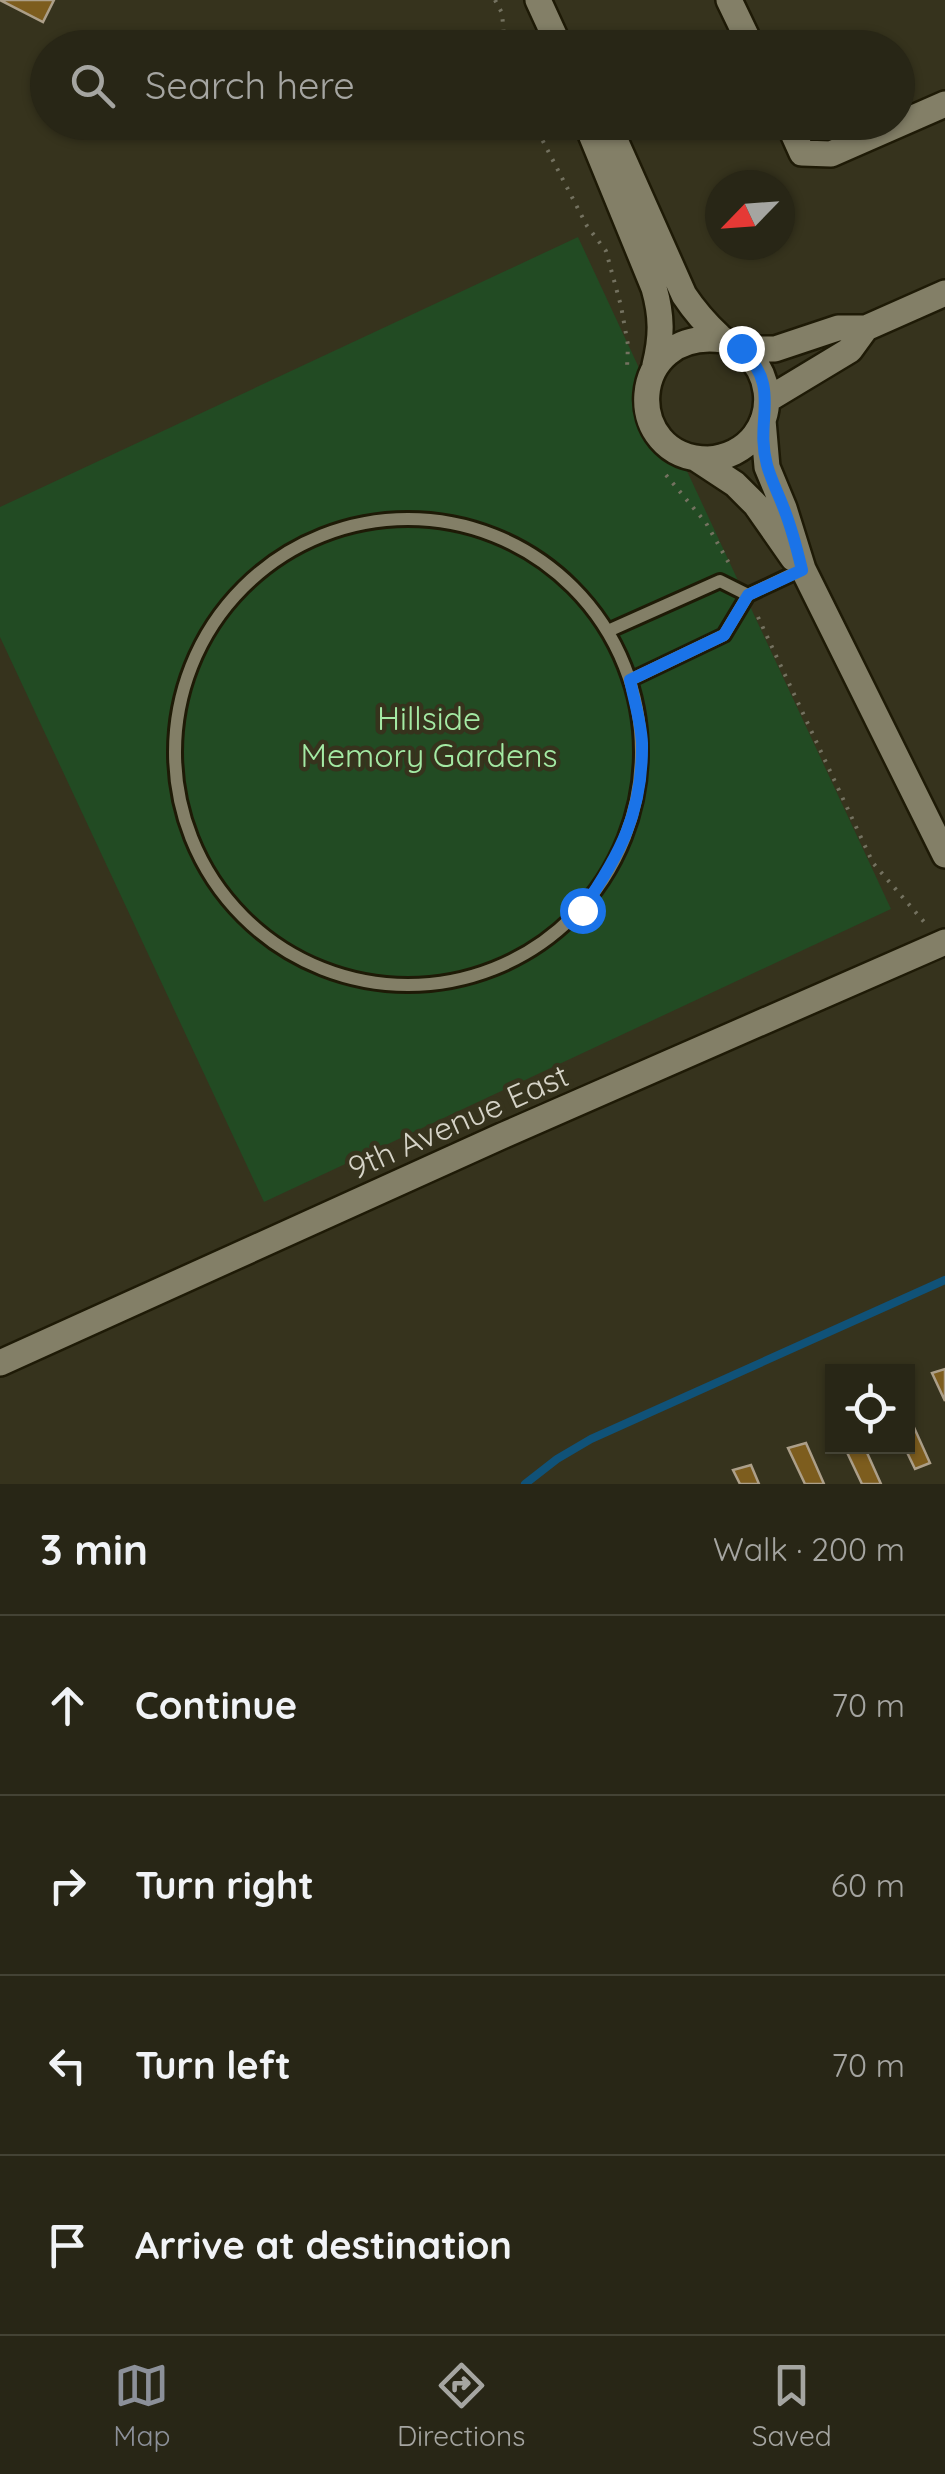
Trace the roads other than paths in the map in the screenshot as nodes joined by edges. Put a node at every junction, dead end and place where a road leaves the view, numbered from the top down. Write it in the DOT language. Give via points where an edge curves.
graph roads {
  1 [pos="538,0"];
  2 [pos="729,0"];
  3 [pos="552,30"];
  4 [pos="743,30"];
  5 [pos="945,104"];
  6 [pos="915,117"];
  7 [pos="593,140"];
  8 [pos="615,140"];
  9 [pos="796,140"];
  10 [pos="862,140"];
  11 [pos="945,293"];
  12 [pos="866,328"];
  13 [pos="732,344"];
  14 [pos="656,366"];
  15 [pos="766,410"];
  16 [pos="696,458"];
  17 [pos="802,570"];
  18 [pos="748,595"];
  19 [pos="608,631"];
  20 [pos="630,680"];
  21 [pos="945,855"];
  22 [pos="944,943"];
  23 [pos="0,1362"];
  1 -- 3 [label="main road"];
  2 -- 4 [label="main road"];
  5 -- 6 [label="main road"];
  7 -- 14 [label="main road" via="661,313"];
  8 -- 13 [label="main road" via="684,294"];
  9 -- 10 [label="main road" via="802,153 830,154"];
  11 -- 12 [label="main road"];
  12 -- 13 [label="main road" via="838,328 775,348"];
  12 -- 15 [label="main road" via="850,350"];
  13 -- 14 [label="main road" via="685,342"];
  13 -- 15 [label="main road" via="764,379"];
  14 -- 16 [label="main road" via="648,383 650,421 676,451"];
  15 -- 16 [label="main road" via="753,438 737,452"];
  15 -- 17 [label="main road" via="767,467"];
  16 -- 17 [label="main road" via="756,505"];
  17 -- 18 [label="lane"];
  17 -- 21 [label="main road"];
  18 -- 19 [label="lane" via="720,581"];
  18 -- 20 [label="lane" via="724,635"];
  19 -- 20 [label="lane"];
  19 -- 20 [label="lane" via="569,583 520,546 462,524 370,522 284,553 228,604 201,642 180,699 174,761 184,821 197,850 210,878 249,925 300,960 357,982 418,987 479,976 534,950 582,910 616,860 637,802 642,741"];
  22 -- 23 [label="main road, 9th Avenue East"];
}
